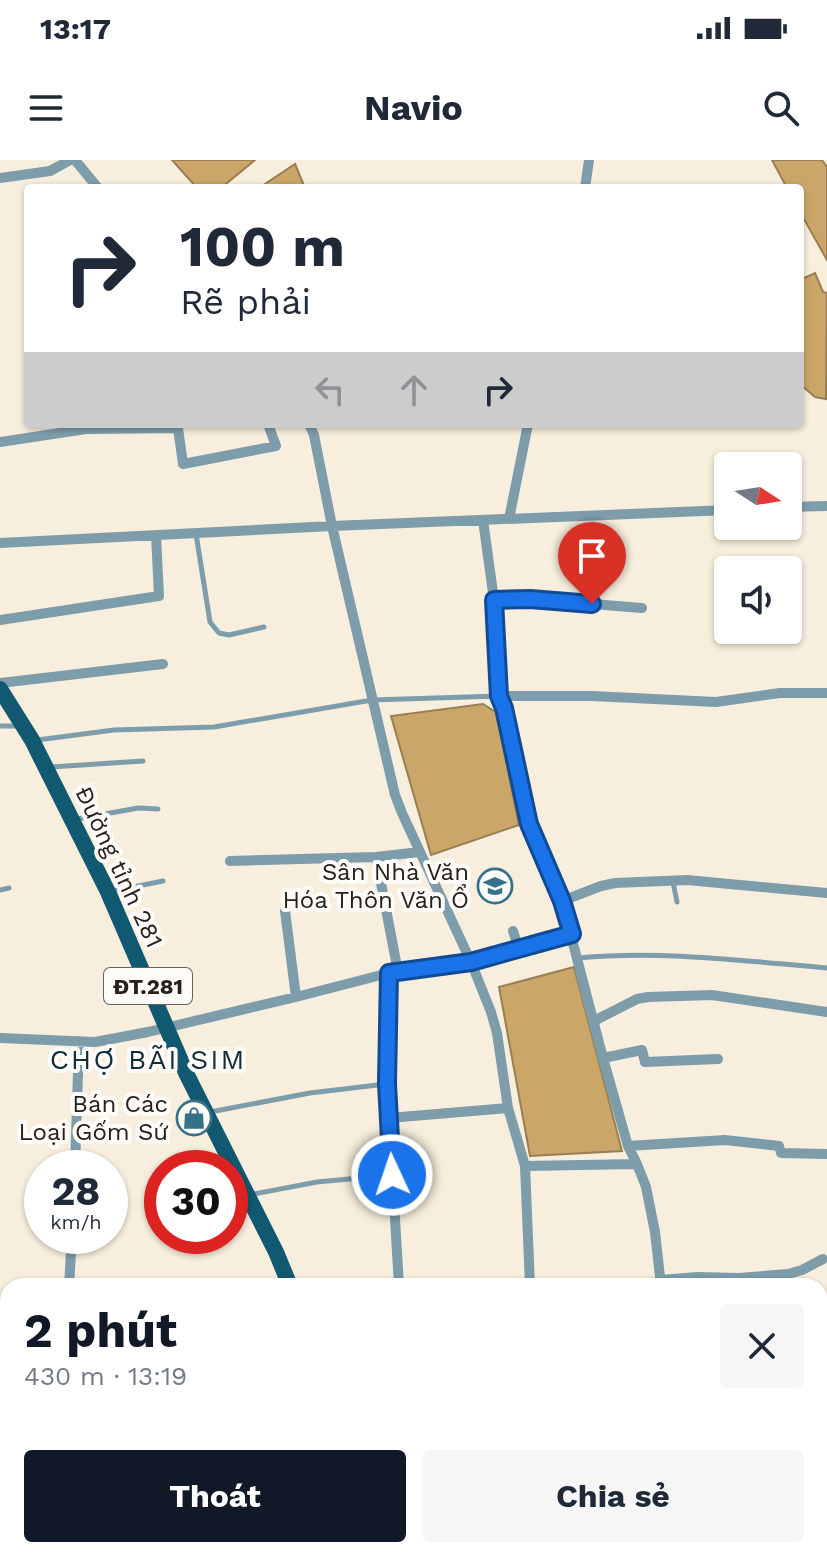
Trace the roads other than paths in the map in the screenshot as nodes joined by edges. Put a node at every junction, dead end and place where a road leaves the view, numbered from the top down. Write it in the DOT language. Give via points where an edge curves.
graph roads {
  1 [pos="72,160"];
  2 [pos="589,160"];
  3 [pos="0,178"];
  4 [pos="94,184"];
  5 [pos="586,184"];
  6 [pos="75,428"];
  7 [pos="178,428"];
  8 [pos="269,428"];
  9 [pos="311,428"];
  10 [pos="527,428"];
  11 [pos="0,442"];
  12 [pos="827,506"];
  13 [pos="802,507"];
  14 [pos="714,511"];
  15 [pos="509,519"];
  16 [pos="483,520"];
  17 [pos="332,526"];
  18 [pos="196,533"];
  19 [pos="156,535"];
  20 [pos="0,543"];
  21 [pos="494,600"];
  22 [pos="642,608"];
  23 [pos="0,620"];
  24 [pos="264,627"];
  25 [pos="163,664"];
  26 [pos="0,686"];
  27 [pos="827,693"];
  28 [pos="499,696"];
  29 [pos="372,700"];
  30 [pos="0,726"];
  31 [pos="27,733"];
  32 [pos="143,761"];
  33 [pos="46,768"];
  34 [pos="158,809"];
  35 [pos="72,820"];
  36 [pos="420,852"];
  37 [pos="376,857"];
  38 [pos="230,861"];
  39 [pos="163,881"];
  40 [pos="673,881"];
  41 [pos="9,888"];
  42 [pos="0,890"];
  43 [pos="108,892"];
  44 [pos="827,893"];
  45 [pos="562,901"];
  46 [pos="677,902"];
  47 [pos="285,911"];
  48 [pos="513,931"];
  49 [pos="572,934"];
  50 [pos="519,949"];
  51 [pos="578,958"];
  52 [pos="471,962"];
  53 [pos="827,968"];
  54 [pos="394,972"];
  55 [pos="172,987"];
  56 [pos="296,997"];
  57 [pos="153,998"];
  58 [pos="827,1012"];
  59 [pos="594,1021"];
  60 [pos="165,1027"];
  61 [pos="0,1038"];
  62 [pos="79,1041"];
  63 [pos="603,1058"];
  64 [pos="718,1059"];
  65 [pos="387,1084"];
  66 [pos="508,1108"];
  67 [pos="205,1113"];
  68 [pos="389,1118"];
  69 [pos="628,1146"];
  70 [pos="76,1150"];
  71 [pos="224,1150"];
  72 [pos="827,1154"];
  73 [pos="637,1164"];
  74 [pos="525,1166"];
  75 [pos="392,1175"];
  76 [pos="248,1195"];
  77 [pos="71,1254"];
  78 [pos="823,1259"];
  79 [pos="69,1278"];
  80 [pos="287,1278"];
  81 [pos="398,1278"];
  82 [pos="530,1278"];
  83 [pos="660,1278"];
  84 [pos="692,1278"];
  85 [pos="739,1278"];
  86 [pos="739,1278"];
  1 -- 3 [label="street" via="50,171"];
  1 -- 4 [label="street"];
  2 -- 5 [label="street"];
  6 -- 11 [label="street"];
  7 -- 8 [label="street" via="183,464 276,446"];
  9 -- 17 [label="street"];
  10 -- 15 [label="street"];
  12 -- 13 [label="street"];
  14 -- 15 [label="street"];
  15 -- 16 [label="street"];
  16 -- 17 [label="street"];
  16 -- 21 [label="street"];
  17 -- 18 [label="street"];
  17 -- 29 [label="street"];
  18 -- 19 [label="street"];
  18 -- 24 [label="lane" via="210,622 229,635"];
  19 -- 20 [label="street"];
  19 -- 23 [label="street" via="159,596"];
  21 -- 22 [label="street"];
  21 -- 28 [label="street"];
  25 -- 26 [label="street"];
  26 -- 31 [label="main road, Đường tỉnh 281 / ĐT.281"];
  27 -- 28 [label="street" via="716,702"];
  28 -- 29 [label="lane"];
  28 -- 45 [label="street" via="529,824"];
  29 -- 31 [label="lane" via="214,727"];
  29 -- 36 [label="street" via="395,795"];
  30 -- 31 [label="lane"];
  31 -- 33 [label="main road, Đường tỉnh 281 / ĐT.281"];
  32 -- 33 [label="lane"];
  33 -- 35 [label="main road, Đường tỉnh 281 / ĐT.281"];
  34 -- 35 [label="lane"];
  35 -- 43 [label="main road, Đường tỉnh 281 / ĐT.281"];
  36 -- 37 [label="street"];
  36 -- 52 [label="street"];
  37 -- 38 [label="street"];
  37 -- 54 [label="street"];
  39 -- 43 [label="lane"];
  40 -- 44 [label="street"];
  40 -- 45 [label="street" via="615,883"];
  40 -- 46 [label="lane"];
  41 -- 42 [label="lane"];
  43 -- 57 [label="main road, Đường tỉnh 281 / ĐT.281"];
  45 -- 49 [label="street"];
  47 -- 56 [label="street"];
  48 -- 50 [label="street"];
  49 -- 50 [label="street"];
  49 -- 51 [label="street"];
  50 -- 52 [label="street"];
  51 -- 53 [label="lane" via="698,957"];
  51 -- 59 [label="street"];
  52 -- 54 [label="street"];
  52 -- 66 [label="street" via="497,1033"];
  54 -- 56 [label="street"];
  54 -- 65 [label="street"];
  55 -- 57 [label="lane"];
  56 -- 60 [label="street"];
  57 -- 60 [label="main road, Đường tỉnh 281 / ĐT.281"];
  58 -- 59 [label="street" via="712,995 648,997"];
  59 -- 63 [label="street"];
  60 -- 62 [label="street"];
  60 -- 67 [label="main road, Đường tỉnh 281 / ĐT.281"];
  61 -- 62 [label="street"];
  62 -- 70 [label="street"];
  63 -- 64 [label="street" via="642,1050 645,1062"];
  63 -- 69 [label="street"];
  65 -- 67 [label="lane"];
  65 -- 68 [label="street"];
  66 -- 68 [label="street"];
  66 -- 74 [label="street"];
  67 -- 71 [label="main road, Đường tỉnh 281 / ĐT.281"];
  68 -- 75 [label="street"];
  69 -- 72 [label="street" via="736,1141 779,1146 781,1153"];
  69 -- 73 [label="street"];
  73 -- 74 [label="street"];
  73 -- 83 [label="street" via="655,1232"];
  74 -- 82 [label="street"];
  75 -- 76 [label="lane"];
  75 -- 81 [label="street"];
  76 -- 80 [label="main road, Đường tỉnh 281 / ĐT.281"];
  77 -- 79 [label="street"];
  78 -- 86 [label="street" via="788,1274"];
  84 -- 85 [label="street"];
}
